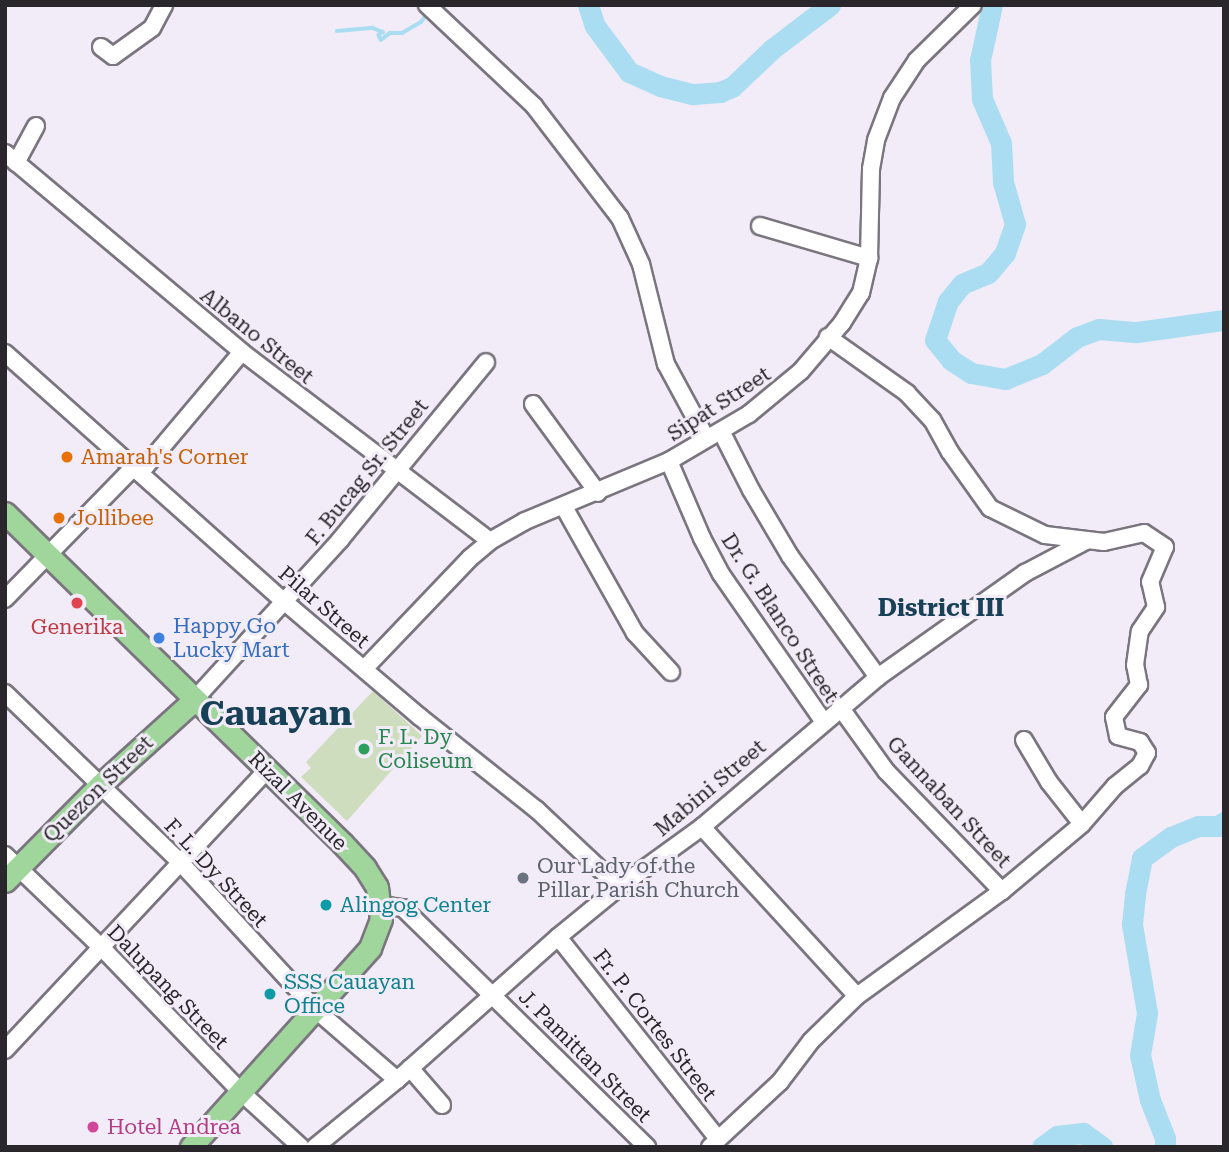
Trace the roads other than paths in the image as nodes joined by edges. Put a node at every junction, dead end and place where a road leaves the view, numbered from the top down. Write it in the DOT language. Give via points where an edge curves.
graph roads {
  1 [pos="164,5"];
  2 [pos="973,5"];
  3 [pos="432,10"];
  4 [pos="101,47"];
  5 [pos="36,126"];
  6 [pos="10,158"];
  7 [pos="760,226"];
  8 [pos="869,258"];
  9 [pos="828,337"];
  10 [pos="242,352"];
  11 [pos="5,353"];
  12 [pos="485,362"];
  13 [pos="533,404"];
  14 [pos="714,435"];
  15 [pos="669,461"];
  16 [pos="398,468"];
  17 [pos="137,470"];
  18 [pos="598,494"];
  19 [pos="564,507"];
  20 [pos="5,513"];
  21 [pos="491,541"];
  22 [pos="1086,541"];
  23 [pos="48,555"];
  24 [pos="5,598"];
  25 [pos="286,603"];
  26 [pos="364,669"];
  27 [pos="671,673"];
  28 [pos="878,677"];
  29 [pos="5,693"];
  30 [pos="194,700"];
  31 [pos="840,707"];
  32 [pos="822,721"];
  33 [pos="1024,740"];
  34 [pos="267,770"];
  35 [pos="100,785"];
  36 [pos="1082,824"];
  37 [pos="702,827"];
  38 [pos="180,862"];
  39 [pos="9,868"];
  40 [pos="619,887"];
  41 [pos="1002,891"];
  42 [pos="381,905"];
  43 [pos="558,937"];
  44 [pos="102,948"];
  45 [pos="493,995"];
  46 [pos="857,996"];
  47 [pos="316,1010"];
  48 [pos="5,1050"];
  49 [pos="411,1068"];
  50 [pos="397,1080"];
  51 [pos="241,1092"];
  52 [pos="442,1105"];
  53 [pos="714,1143"];
  54 [pos="191,1147"];
  55 [pos="301,1147"];
  56 [pos="315,1147"];
  57 [pos="648,1147"];
  1 -- 4 [label="street" via="152,28 113,56"];
  2 -- 8 [label="street, Sipat Street" via="917,60 885,116 871,169"];
  3 -- 14 [label="street" via="534,106 620,218 641,264 666,364"];
  5 -- 6 [label="street"];
  6 -- 10 [label="street, Albano Street"];
  7 -- 8 [label="street"];
  8 -- 9 [label="street, Sipat Street" via="861,293"];
  9 -- 14 [label="street, Sipat Street" via="775,396"];
  9 -- 22 [label="street" via="907,393 932,420 990,508 1045,535"];
  10 -- 16 [label="street, Albano Street"];
  10 -- 17 [label="street"];
  11 -- 17 [label="street, Pilar Street"];
  12 -- 16 [label="street, F. Bucag Sr. Street"];
  13 -- 18 [label="street"];
  14 -- 15 [label="street, Sipat Street"];
  14 -- 28 [label="street" via="790,556"];
  15 -- 18 [label="street, Sipat Street"];
  15 -- 32 [label="street, Dr. G. Blanco Street" via="721,574"];
  16 -- 21 [label="street, Albano Street"];
  16 -- 25 [label="street, F. Bucag Sr. Street"];
  17 -- 23 [label="street"];
  17 -- 25 [label="street, Pilar Street"];
  18 -- 19 [label="street, Sipat Street"];
  19 -- 21 [label="street, Sipat Street"];
  19 -- 27 [label="street" via="635,634"];
  20 -- 23 [label="main road, Rizal Avenue"];
  21 -- 26 [label="street, Sipat Street"];
  22 -- 28 [label="street, Mabini Street" via="1026,573"];
  22 -- 36 [label="street" via="1144,533 1165,547 1150,582 1156,607 1140,631 1135,665 1139,685 1114,717 1118,736 1140,742 1147,753 1140,766 1115,786"];
  23 -- 24 [label="street"];
  23 -- 30 [label="main road, Rizal Avenue"];
  25 -- 26 [label="street, Pilar Street"];
  25 -- 30 [label="street, F. Bucag Sr. Street"];
  26 -- 40 [label="street, Pilar Street" via="537,810"];
  28 -- 31 [label="street, Mabini Street"];
  29 -- 35 [label="street, F. L. Dy Street"];
  30 -- 34 [label="main road, Rizal Avenue"];
  30 -- 35 [label="main road, Quezon Street"];
  31 -- 32 [label="street, Mabini Street"];
  31 -- 41 [label="street, Gannaban Street" via="886,771"];
  32 -- 37 [label="street, Mabini Street"];
  33 -- 36 [label="street"];
  34 -- 38 [label="street"];
  34 -- 42 [label="main road, Rizal Avenue" via="365,868"];
  35 -- 38 [label="street, F. L. Dy Street"];
  35 -- 39 [label="main road, Quezon Street"];
  36 -- 41 [label="street"];
  37 -- 40 [label="street, Mabini Street"];
  37 -- 46 [label="street"];
  38 -- 44 [label="street"];
  38 -- 47 [label="street, F. L. Dy Street"];
  39 -- 44 [label="street, Dalupang Street"];
  40 -- 43 [label="street, Mabini Street"];
  41 -- 46 [label="street"];
  42 -- 45 [label="street" via="403,908"];
  42 -- 47 [label="main road" via="370,948"];
  43 -- 45 [label="street, Mabini Street"];
  43 -- 53 [label="street, Fr. P. Cortes Street"];
  44 -- 48 [label="street"];
  44 -- 51 [label="street, Dalupang Street"];
  45 -- 49 [label="street, Mabini Street"];
  45 -- 57 [label="street, J. Pamittan Street"];
  46 -- 53 [label="street" via="811,1041 780,1082"];
  47 -- 50 [label="street, F. L. Dy Street"];
  47 -- 51 [label="main road"];
  49 -- 50 [label="street, Mabini Street"];
  49 -- 52 [label="street"];
  50 -- 56 [label="street, Mabini Street"];
  51 -- 54 [label="main road"];
  51 -- 55 [label="street, Dalupang Street"];
}
